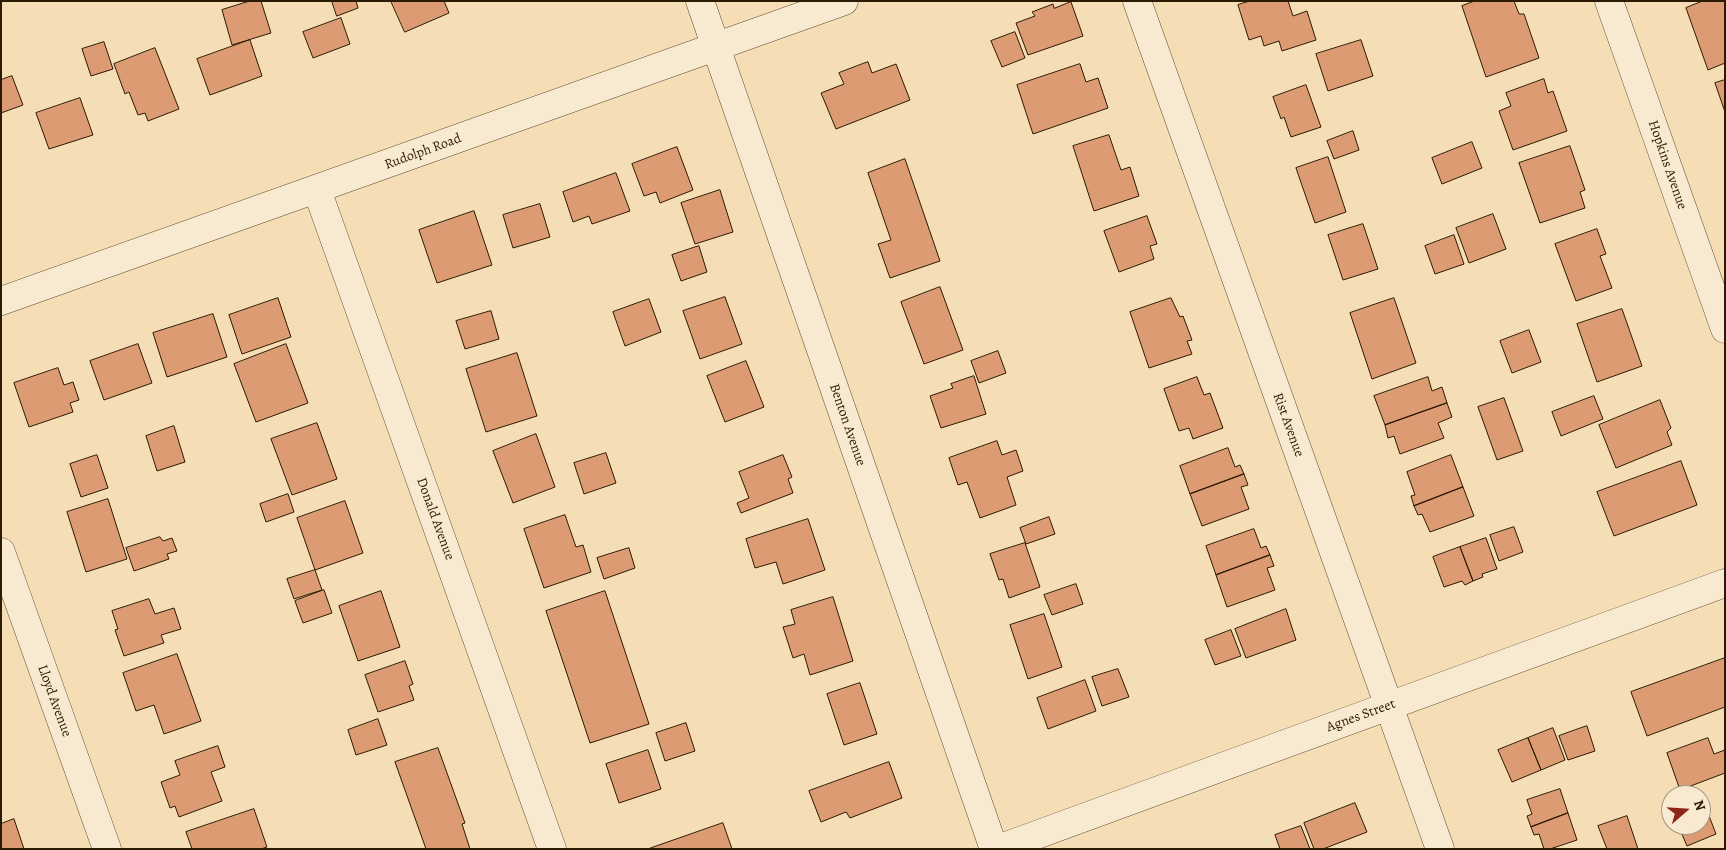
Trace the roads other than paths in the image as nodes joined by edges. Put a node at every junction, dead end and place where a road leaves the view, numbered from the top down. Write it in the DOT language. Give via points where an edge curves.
graph roads {
  1 [pos="700,1"];
  2 [pos="844,1"];
  3 [pos="1137,1"];
  4 [pos="1609,1"];
  5 [pos="716,46"];
  6 [pos="317,190"];
  7 [pos="1,301"];
  8 [pos="1725,329"];
  9 [pos="1,552"];
  10 [pos="1725,583"];
  11 [pos="1389,707"];
  12 [pos="107,849"];
  13 [pos="552,849"];
  14 [pos="994,849"];
  15 [pos="998,849"];
  16 [pos="1440,849"];
  1 -- 5 [label="street, Benton Avenue"];
  2 -- 5 [label="street, Rudolph Road"];
  3 -- 11 [label="street, Rist Avenue"];
  4 -- 8 [label="street, Hopkins Avenue"];
  5 -- 6 [label="street, Rudolph Road"];
  5 -- 14 [label="street, Benton Avenue"];
  6 -- 7 [label="street, Rudolph Road"];
  6 -- 13 [label="street, Donald Avenue"];
  9 -- 12 [label="street, Lloyd Avenue"];
  10 -- 11 [label="street, Agnes Street"];
  11 -- 15 [label="street, Agnes Street"];
  11 -- 16 [label="street, Rist Avenue"];
}
